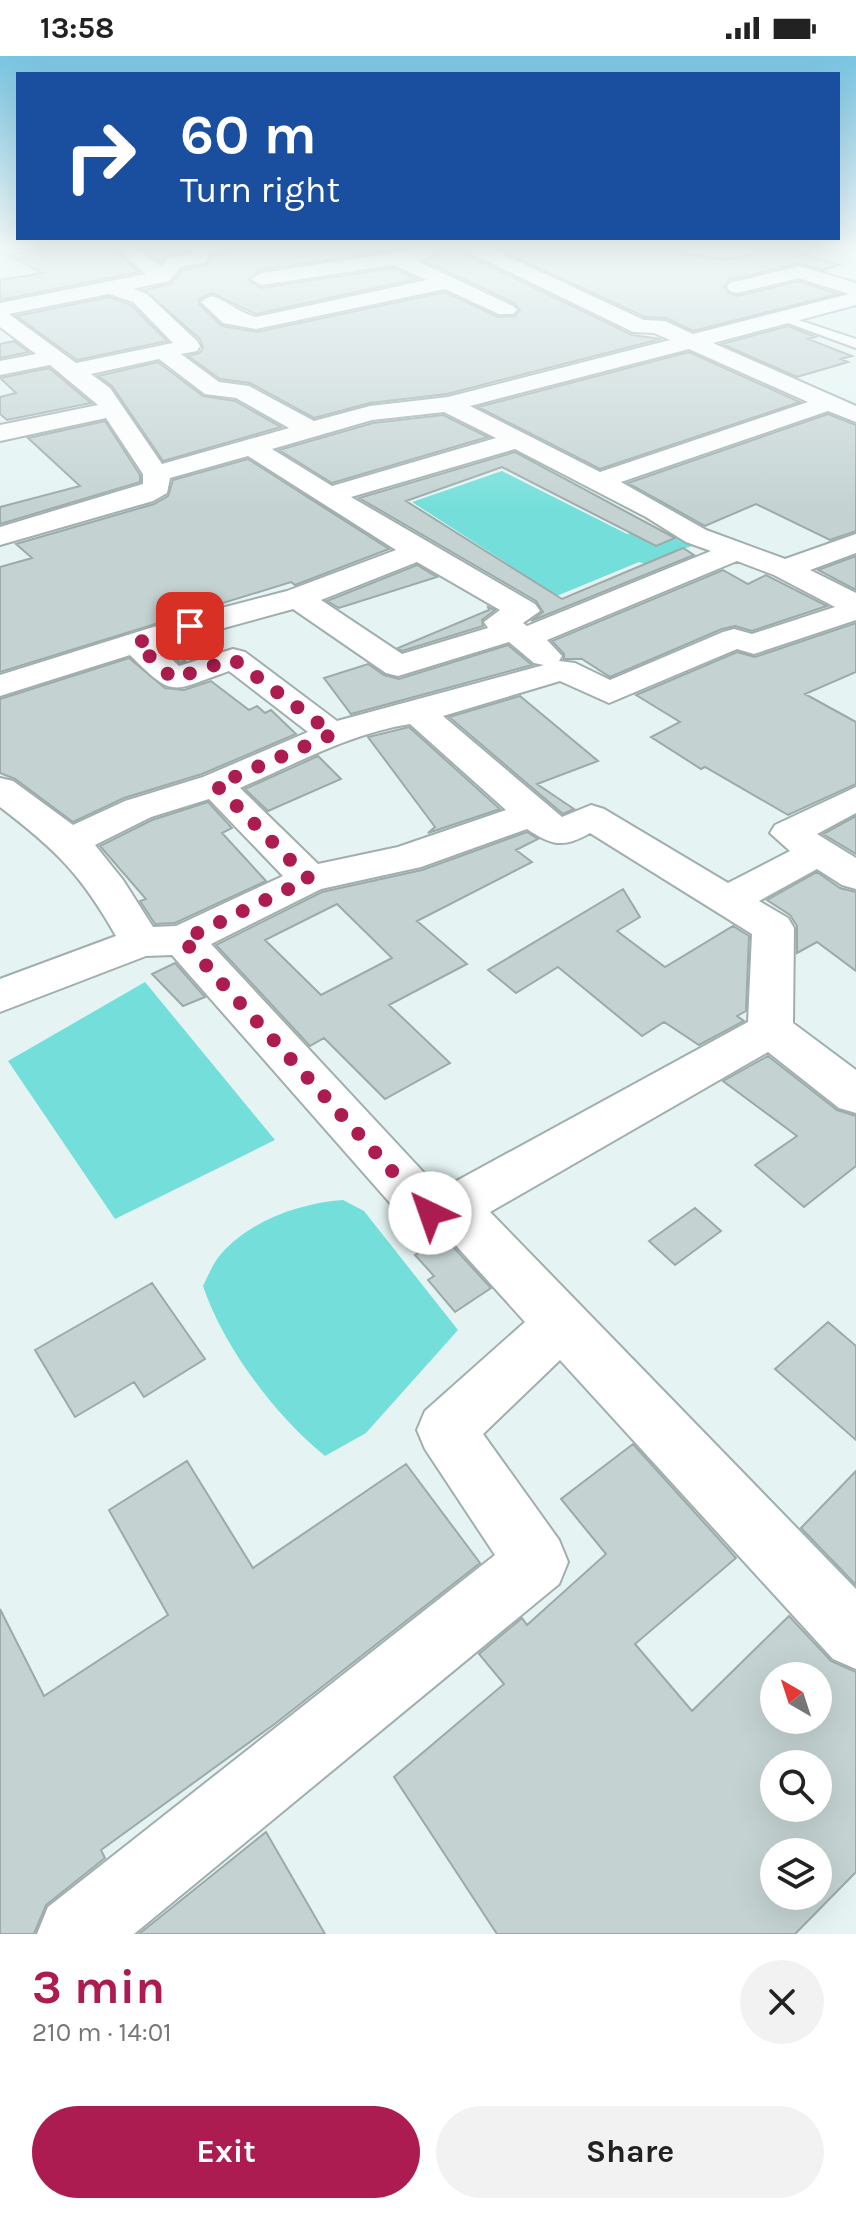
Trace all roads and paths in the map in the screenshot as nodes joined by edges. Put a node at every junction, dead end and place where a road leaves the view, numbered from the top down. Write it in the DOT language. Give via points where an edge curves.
graph roads {
  1 [pos="20,334"];
  2 [pos="177,334"];
  3 [pos="673,334"];
  4 [pos="712,334"];
  5 [pos="828,334"];
  6 [pos="687,340"];
  7 [pos="856,344"];
  8 [pos="164,352"];
  9 [pos="62,365"];
  10 [pos="0,368"];
  11 [pos="829,403"];
  12 [pos="448,404"];
  13 [pos="112,409"];
  14 [pos="856,415"];
  15 [pos="311,430"];
  16 [pos="0,433"];
  17 [pos="518,440"];
  18 [pos="251,447"];
  19 [pos="156,474"];
  20 [pos="599,481"];
  21 [pos="329,495"];
  22 [pos="0,536"];
  23 [pos="856,543"];
  24 [pos="419,551"];
  25 [pos="735,552"];
  26 [pos="785,569"];
  27 [pos="298,598"];
  28 [pos="856,608"];
  29 [pos="519,634"];
  30 [pos="136,643"];
  31 [pos="563,670"];
  32 [pos="0,686"];
  33 [pos="418,712"];
  34 [pos="333,734"];
  35 [pos="216,785"];
  36 [pos="0,789"];
  37 [pos="856,798"];
  38 [pos="532,814"];
  39 [pos="69,842"];
  40 [pos="818,852"];
  41 [pos="856,876"];
  42 [pos="309,879"];
  43 [pos="728,900"];
  44 [pos="162,941"];
  45 [pos="0,996"];
  46 [pos="770,1030"];
  47 [pos="856,1095"];
  48 [pos="453,1208"];
  49 [pos="562,1323"];
  50 [pos="856,1636"];
  51 [pos="75,1934"];
  1 -- 9 [label="street"];
  2 -- 8 [label="street" via="189,346"];
  3 -- 6 [label="street"];
  4 -- 6 [label="street"];
  5 -- 7 [label="lane"];
  6 -- 11 [label="street"];
  6 -- 12 [label="street"];
  8 -- 9 [label="street"];
  8 -- 15 [label="street" via="213,389 241,391"];
  9 -- 10 [label="street"];
  9 -- 13 [label="street" via="102,393"];
  11 -- 14 [label="street"];
  11 -- 20 [label="street"];
  12 -- 15 [label="street" via="370,413"];
  12 -- 17 [label="street"];
  13 -- 16 [label="street"];
  13 -- 19 [label="street"];
  15 -- 18 [label="street"];
  17 -- 20 [label="street"];
  17 -- 21 [label="street"];
  18 -- 19 [label="street"];
  18 -- 21 [label="street"];
  19 -- 22 [label="street" via="157,487 143,495"];
  20 -- 25 [label="street"];
  21 -- 24 [label="street"];
  23 -- 26 [label="street"];
  24 -- 27 [label="street"];
  24 -- 29 [label="street" via="524,611 500,622"];
  25 -- 26 [label="street"];
  25 -- 29 [label="street"];
  26 -- 28 [label="street"];
  27 -- 29 [label="street" via="398,666"];
  27 -- 30 [label="street"];
  28 -- 31 [label="street" via="754,644 734,639 609,693"];
  29 -- 31 [label="street"];
  30 -- 32 [label="street"];
  30 -- 34 [label="street" via="173,679 233,659"];
  31 -- 33 [label="street"];
  33 -- 34 [label="street" via="378,718"];
  33 -- 38 [label="street"];
  34 -- 35 [label="street"];
  35 -- 39 [label="street" via="138,809"];
  35 -- 42 [label="street"];
  36 -- 39 [label="street"];
  37 -- 40 [label="street" via="789,833"];
  38 -- 42 [label="street" via="407,858"];
  38 -- 43 [label="street" via="560,834 591,817"];
  39 -- 44 [label="street"];
  40 -- 41 [label="street"];
  40 -- 43 [label="street"];
  42 -- 44 [label="street"];
  43 -- 46 [label="street" via="773,928"];
  44 -- 45 [label="street"];
  44 -- 48 [label="street" via="430,1213"];
  46 -- 47 [label="street"];
  46 -- 48 [label="street"];
  48 -- 49 [label="street"];
  49 -- 50 [label="street"];
  49 -- 51 [label="street" via="446,1430 537,1562"];
}
